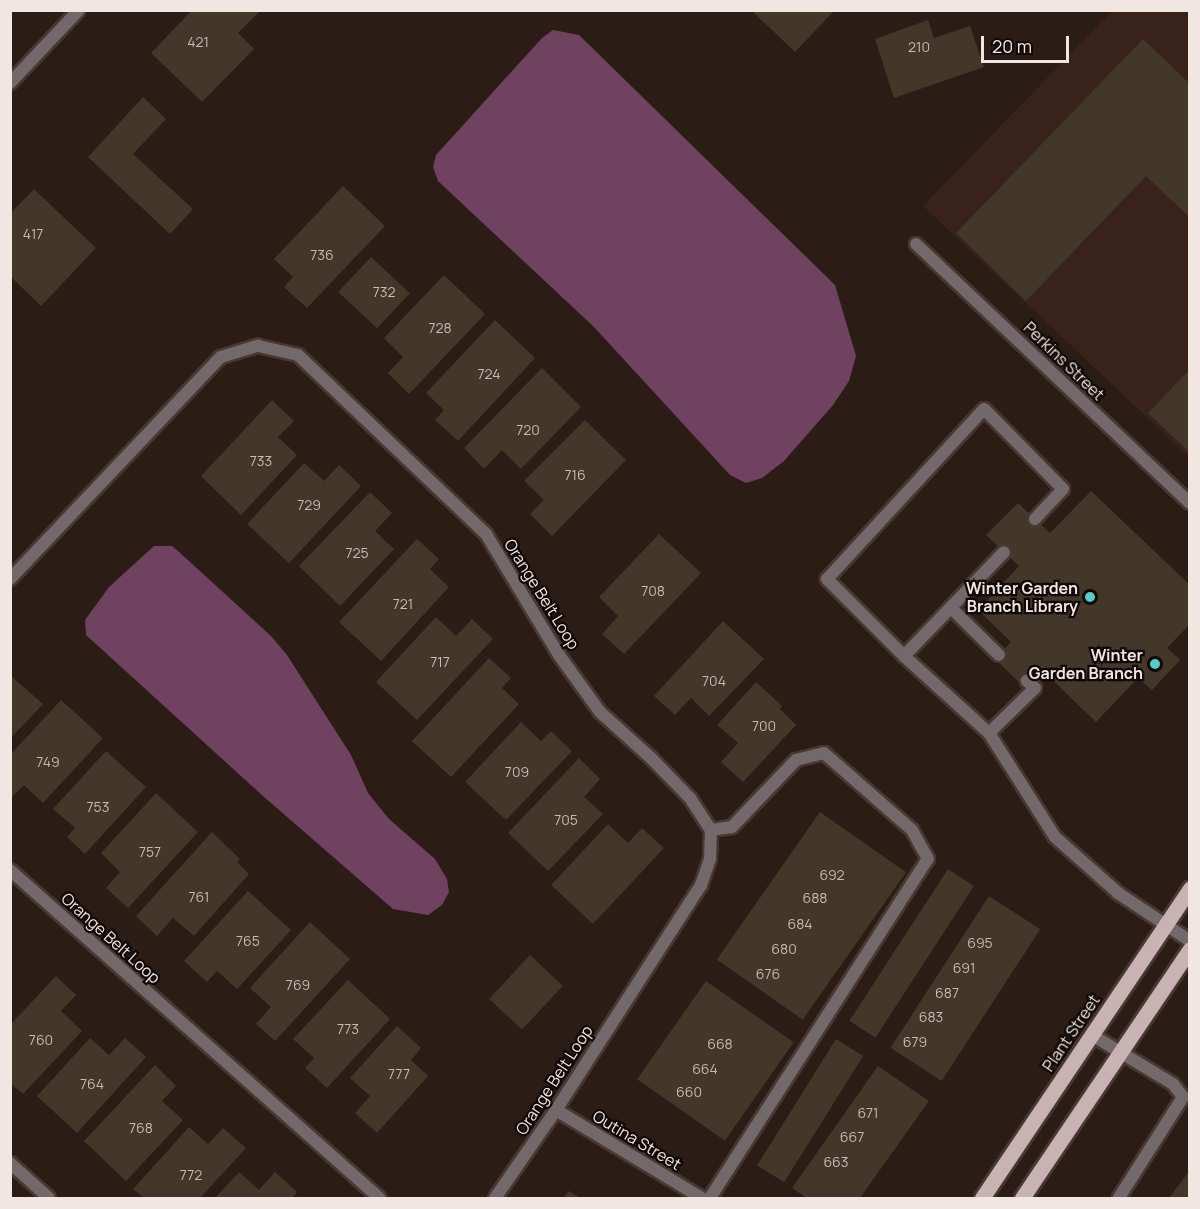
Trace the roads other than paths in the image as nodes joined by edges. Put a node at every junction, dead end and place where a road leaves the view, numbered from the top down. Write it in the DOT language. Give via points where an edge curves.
graph roads {
  1 [pos="79,10"];
  2 [pos="10,83"];
  3 [pos="916,244"];
  4 [pos="1190,503"];
  5 [pos="1035,519"];
  6 [pos="1004,552"];
  7 [pos="10,579"];
  8 [pos="951,608"];
  9 [pos="999,655"];
  10 [pos="904,656"];
  11 [pos="1027,681"];
  12 [pos="989,734"];
  13 [pos="711,830"];
  14 [pos="10,870"];
  15 [pos="1190,888"];
  16 [pos="1165,925"];
  17 [pos="1190,941"];
  18 [pos="1190,950"];
  19 [pos="1092,1035"];
  20 [pos="1121,1051"];
  21 [pos="556,1110"];
  22 [pos="10,1163"];
  23 [pos="49,1198"];
  24 [pos="379,1198"];
  25 [pos="495,1198"];
  26 [pos="702,1198"];
  27 [pos="710,1198"];
  28 [pos="982,1198"];
  29 [pos="1022,1198"];
  30 [pos="1119,1198"];
  1 -- 2 [label="street"];
  3 -- 4 [label="street, Perkins Street"];
  5 -- 10 [label="street" via="1063,489 984,409 827,579"];
  6 -- 8 [label="street"];
  7 -- 13 [label="street, Orange Belt Loop" via="221,357 258,346 298,356 486,534 559,655 600,712 690,798"];
  8 -- 9 [label="street"];
  8 -- 10 [label="street"];
  10 -- 12 [label="street"];
  11 -- 12 [label="street" via="1035,688"];
  12 -- 16 [label="street" via="1055,837 1118,893"];
  13 -- 21 [label="street, Orange Belt Loop" via="710,859 700,885"];
  13 -- 27 [label="street" via="732,827 796,760 824,753 912,830 928,859"];
  14 -- 24 [label="street, Orange Belt Loop"];
  15 -- 16 [label="main road, Plant Street"];
  16 -- 17 [label="street"];
  16 -- 19 [label="main road, Plant Street"];
  18 -- 20 [label="main road"];
  19 -- 20 [label="street"];
  19 -- 28 [label="main road, Plant Street"];
  20 -- 29 [label="main road"];
  20 -- 30 [label="street" via="1173,1084 1183,1097"];
  21 -- 25 [label="street, Orange Belt Loop"];
  21 -- 26 [label="street, Outina Street"];
  22 -- 23 [label="street"];
}
